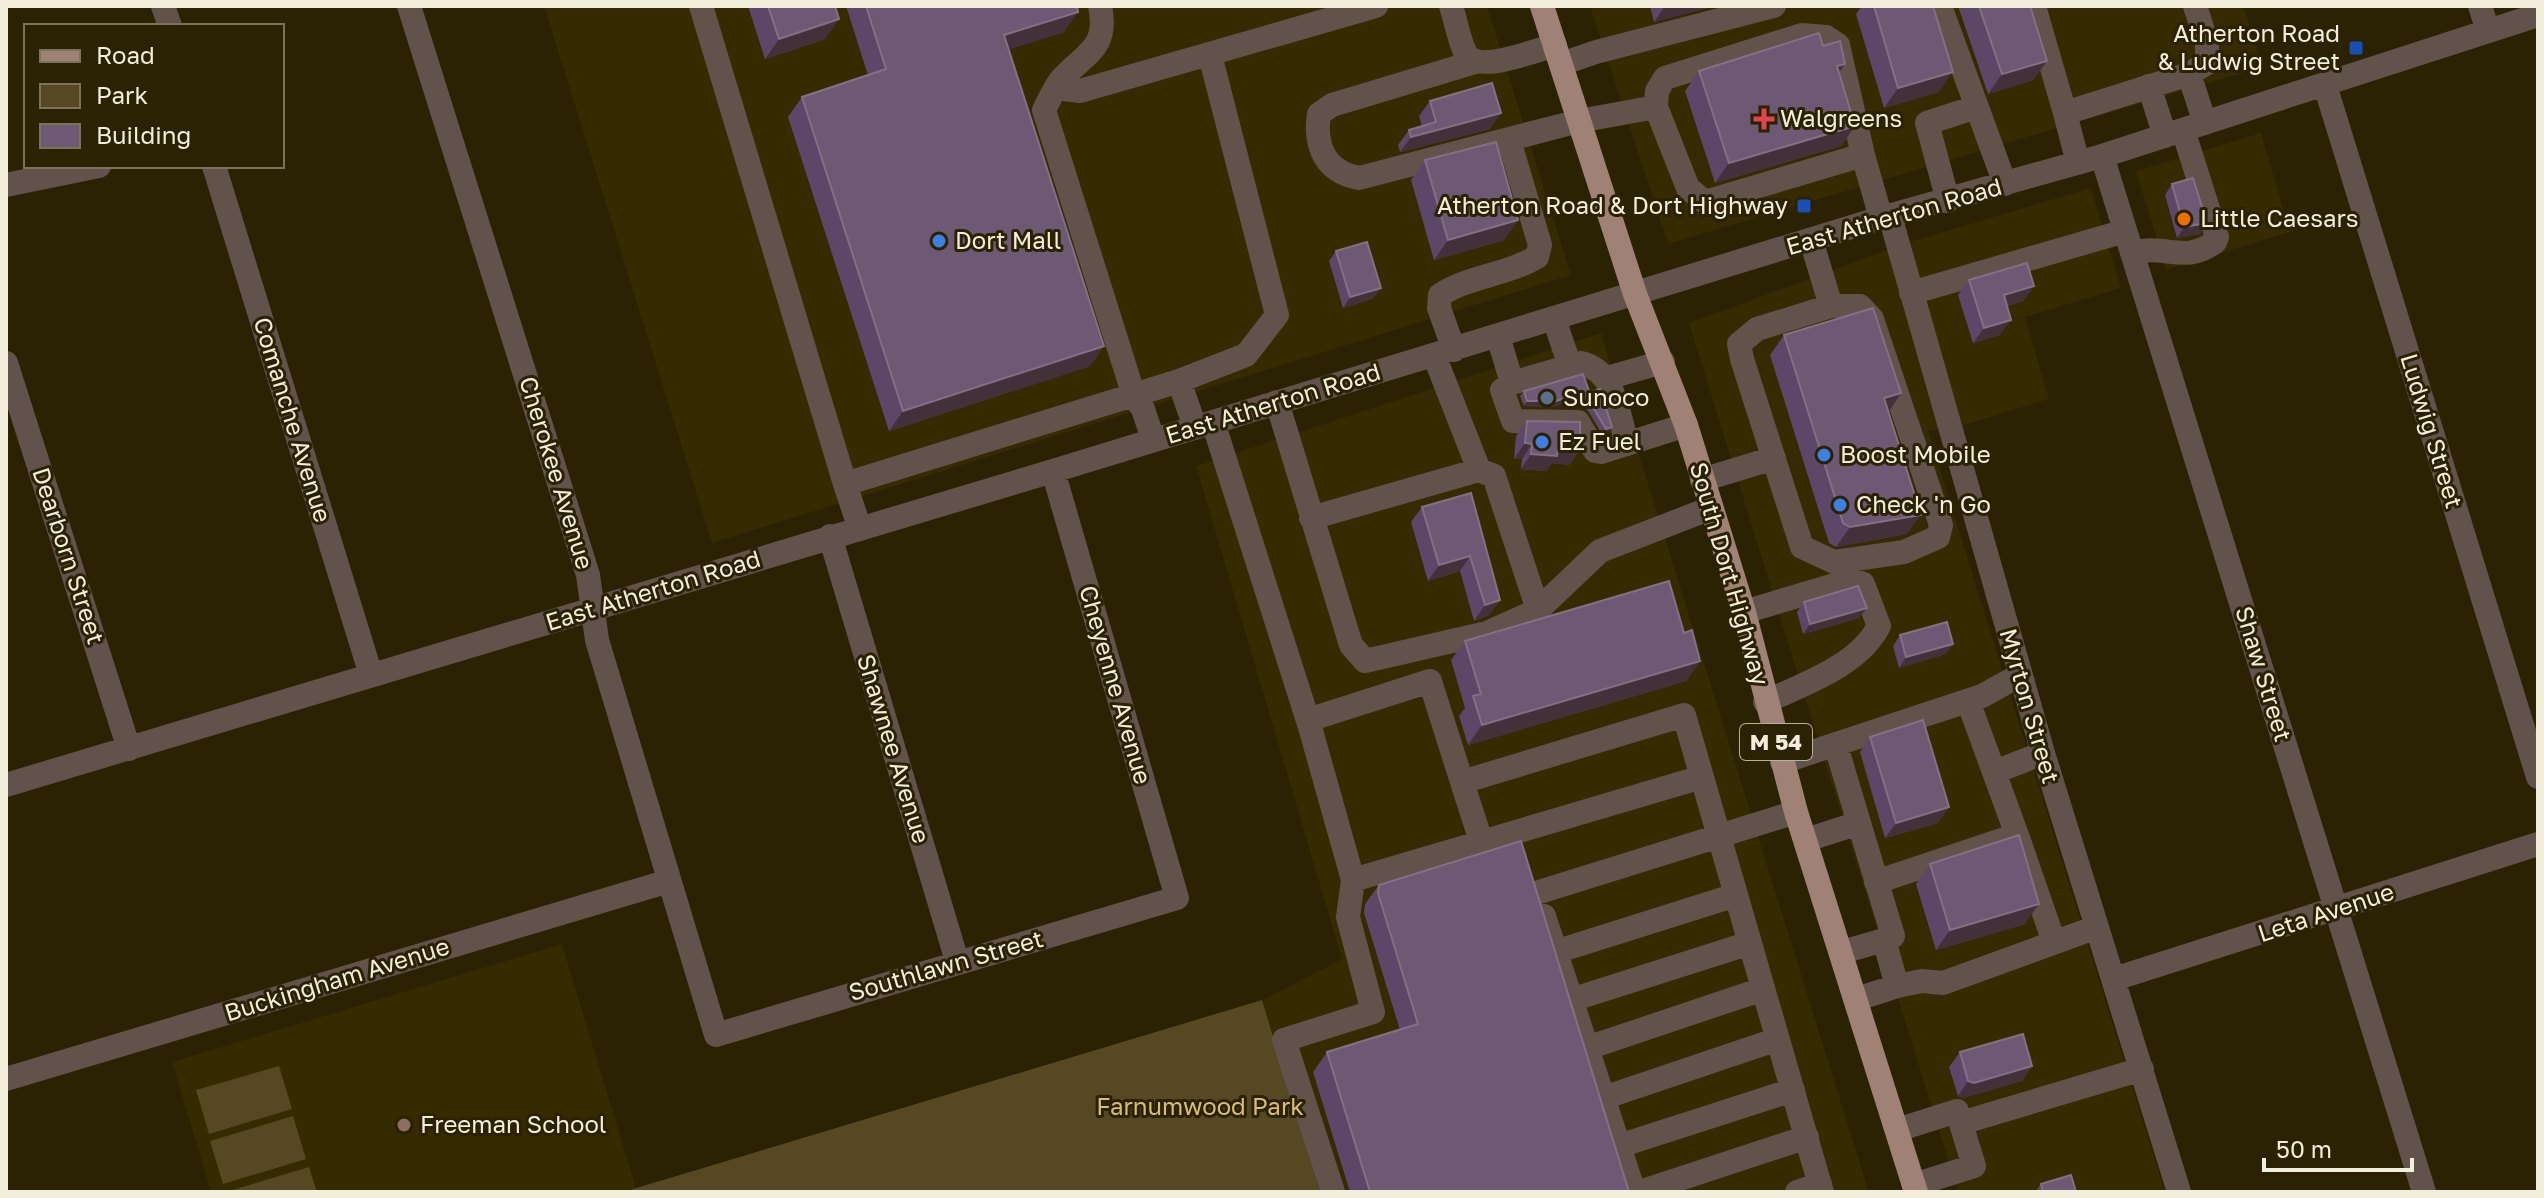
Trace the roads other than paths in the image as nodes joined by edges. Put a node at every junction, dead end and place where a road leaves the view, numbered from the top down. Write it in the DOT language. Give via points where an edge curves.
graph roads {
  1 [pos="409,6"];
  2 [pos="701,6"];
  3 [pos="1100,6"];
  4 [pos="1376,6"];
  5 [pos="1451,6"];
  6 [pos="1542,6"];
  7 [pos="1940,6"];
  8 [pos="2034,6"];
  9 [pos="2195,6"];
  10 [pos="2480,6"];
  11 [pos="1769,7"];
  12 [pos="1313,15"];
  13 [pos="2538,15"];
  14 [pos="2501,20"];
  15 [pos="1558,54"];
  16 [pos="1210,55"];
  17 [pos="1475,62"];
  18 [pos="2189,74"];
  19 [pos="2325,85"];
  20 [pos="2149,86"];
  21 [pos="1056,88"];
  22 [pos="1656,107"];
  23 [pos="1976,107"];
  24 [pos="2065,113"];
  25 [pos="1579,121"];
  26 [pos="2184,130"];
  27 [pos="1509,140"];
  28 [pos="1863,155"];
  29 [pos="2102,156"];
  30 [pos="2078,163"];
  31 [pos="89,168"];
  32 [pos="215,168"];
  33 [pos="2005,184"];
  34 [pos="6,185"];
  35 [pos="1948,201"];
  36 [pos="1886,217"];
  37 [pos="1811,240"];
  38 [pos="2129,242"];
  39 [pos="1911,293"];
  40 [pos="1635,294"];
  41 [pos="1831,306"];
  42 [pos="1554,319"];
  43 [pos="1498,336"];
  44 [pos="1444,352"];
  45 [pos="1663,362"];
  46 [pos="6,363"];
  47 [pos="1570,366"];
  48 [pos="1607,378"];
  49 [pos="1179,381"];
  50 [pos="1512,383"];
  51 [pos="1134,396"];
  52 [pos="1277,402"];
  53 [pos="1204,424"];
  54 [pos="1686,425"];
  55 [pos="1153,439"];
  56 [pos="1627,444"];
  57 [pos="1774,458"];
  58 [pos="1479,470"];
  59 [pos="1053,471"];
  60 [pos="1702,480"];
  61 [pos="845,484"];
  62 [pos="1711,508"];
  63 [pos="1311,518"];
  64 [pos="860,529"];
  65 [pos="830,536"];
  66 [pos="594,609"];
  67 [pos="1538,610"];
  68 [pos="1744,612"];
  69 [pos="371,675"];
  70 [pos="2020,675"];
  71 [pos="1968,701"];
  72 [pos="1765,702"];
  73 [pos="1308,720"];
  74 [pos="1836,746"];
  75 [pos="129,749"];
  76 [pos="2043,753"];
  77 [pos="1782,762"];
  78 [pos="1995,772"];
  79 [pos="1702,777"];
  80 [pos="2538,777"];
  81 [pos="1462,782"];
  82 [pos="6,785"];
  83 [pos="1796,812"];
  84 [pos="1859,823"];
  85 [pos="2017,835"];
  86 [pos="1719,837"];
  87 [pos="1806,840"];
  88 [pos="1482,844"];
  89 [pos="2538,844"];
  90 [pos="1521,849"];
  91 [pos="1353,880"];
  92 [pos="669,881"];
  93 [pos="1876,882"];
  94 [pos="1536,893"];
  95 [pos="1736,895"];
  96 [pos="1177,898"];
  97 [pos="2336,911"];
  98 [pos="2097,927"];
  99 [pos="1884,940"];
  100 [pos="2054,942"];
  101 [pos="1750,943"];
  102 [pos="1555,952"];
  103 [pos="1842,952"];
  104 [pos="957,961"];
  105 [pos="2114,979"];
  106 [pos="1897,986"];
  107 [pos="1763,989"];
  108 [pos="1857,999"];
  109 [pos="1571,1000"];
  110 [pos="716,1035"];
  111 [pos="1778,1039"];
  112 [pos="1587,1048"];
  113 [pos="2142,1069"];
  114 [pos="6,1079"];
  115 [pos="1793,1090"];
  116 [pos="1603,1098"];
  117 [pos="1961,1123"];
  118 [pos="1897,1130"];
  119 [pos="1807,1137"];
  120 [pos="1619,1146"];
  121 [pos="1915,1188"];
  122 [pos="1813,1189"];
  123 [pos="1333,1192"];
  124 [pos="1637,1192"];
  125 [pos="2179,1192"];
  126 [pos="2424,1192"];
  1 -- 66 [label="street, Cherokee Avenue" via="588,575"];
  2 -- 61 [label="street"];
  3 -- 21 [label="street" via="1097,48"];
  4 -- 12 [label="street"];
  5 -- 17 [label="street" via="1466,54"];
  6 -- 15 [label="main road, South Dort Highway / M 54"];
  7 -- 23 [label="street"];
  8 -- 24 [label="street"];
  9 -- 18 [label="street" via="2207,63"];
  10 -- 14 [label="street"];
  11 -- 15 [label="street"];
  12 -- 16 [label="street"];
  13 -- 14 [label="street, East Atherton Road"];
  14 -- 19 [label="street, East Atherton Road"];
  15 -- 17 [label="street"];
  15 -- 25 [label="main road, South Dort Highway / M 54"];
  16 -- 21 [label="street" via="1080,91"];
  16 -- 49 [label="street" via="1277,315 1246,355"];
  17 -- 27 [label="street" via="1332,105 1319,114 1317,127 1327,162 1340,175 1359,178"];
  18 -- 20 [label="street"];
  18 -- 26 [label="street"];
  19 -- 26 [label="street, East Atherton Road"];
  19 -- 80 [label="street, Ludwig Street"];
  20 -- 24 [label="street"];
  20 -- 26 [label="street"];
  21 -- 51 [label="street" via="1044,110 1050,136"];
  22 -- 25 [label="street"];
  22 -- 28 [label="street" via="1688,188 1705,202"];
  22 -- 28 [label="street, Myrton Street" via="1665,78 1802,35 1826,37 1838,45"];
  23 -- 33 [label="street"];
  23 -- 35 [label="street" via="1927,123"];
  24 -- 30 [label="street"];
  25 -- 27 [label="street"];
  25 -- 40 [label="main road, South Dort Highway / M 54"];
  26 -- 29 [label="street, East Atherton Road"];
  26 -- 38 [label="street" via="2215,242 2175,255"];
  27 -- 44 [label="street" via="1540,245 1537,257 1440,295"];
  28 -- 36 [label="street, Myrton Street"];
  29 -- 30 [label="street, East Atherton Road"];
  29 -- 38 [label="street, Shaw Street"];
  30 -- 33 [label="street, East Atherton Road"];
  31 -- 34 [label="street"];
  32 -- 69 [label="street, Comanche Avenue"];
  33 -- 35 [label="street, East Atherton Road"];
  35 -- 36 [label="street, East Atherton Road"];
  36 -- 37 [label="street, East Atherton Road"];
  36 -- 39 [label="street, Myrton Street"];
  37 -- 40 [label="street, East Atherton Road"];
  37 -- 41 [label="street"];
  38 -- 39 [label="street"];
  38 -- 97 [label="street, Shaw Street"];
  39 -- 70 [label="street, Myrton Street"];
  40 -- 42 [label="street, East Atherton Road"];
  40 -- 45 [label="main road, South Dort Highway / M 54"];
  41 -- 57 [label="street" via="1757,329 1739,344"];
  41 -- 57 [label="street" via="1860,306 1872,319 1941,525 1938,537 1904,552 1834,562 1812,555 1802,547"];
  42 -- 43 [label="street, East Atherton Road"];
  42 -- 47 [label="street"];
  43 -- 44 [label="street, East Atherton Road"];
  43 -- 50 [label="street"];
  44 -- 52 [label="street, East Atherton Road"];
  44 -- 58 [label="street"];
  45 -- 48 [label="street"];
  45 -- 54 [label="main road, South Dort Highway / M 54"];
  46 -- 75 [label="street, Dearborn Street"];
  47 -- 48 [label="street" via="1590,365"];
  47 -- 50 [label="street"];
  48 -- 56 [label="street"];
  49 -- 51 [label="street"];
  49 -- 53 [label="street"];
  50 -- 56 [label="street" via="1502,390 1516,423 1578,422 1590,447 1601,452"];
  51 -- 55 [label="street"];
  51 -- 61 [label="street"];
  52 -- 53 [label="street, East Atherton Road"];
  52 -- 63 [label="street"];
  53 -- 55 [label="street, East Atherton Road"];
  53 -- 73 [label="street"];
  54 -- 56 [label="street"];
  54 -- 60 [label="main road, South Dort Highway / M 54"];
  55 -- 59 [label="street, East Atherton Road"];
  57 -- 60 [label="street"];
  58 -- 63 [label="street"];
  58 -- 67 [label="street" via="1494,476"];
  59 -- 64 [label="street, East Atherton Road"];
  59 -- 96 [label="street, Cheyenne Avenue"];
  60 -- 62 [label="main road, South Dort Highway / M 54"];
  61 -- 64 [label="street"];
  62 -- 67 [label="street" via="1600,551"];
  62 -- 68 [label="main road, South Dort Highway / M 54"];
  63 -- 67 [label="street" via="1351,645 1365,661 1487,633"];
  64 -- 65 [label="street, East Atherton Road"];
  65 -- 66 [label="street, East Atherton Road"];
  65 -- 104 [label="street, Shawnee Avenue"];
  66 -- 69 [label="street, East Atherton Road"];
  66 -- 92 [label="street, Cherokee Avenue" via="598,642"];
  68 -- 72 [label="main road, South Dort Highway / M 54"];
  68 -- 72 [label="street" via="1851,580 1863,584 1879,626 1851,657"];
  69 -- 75 [label="street, East Atherton Road"];
  70 -- 71 [label="street"];
  70 -- 76 [label="street, Myrton Street"];
  71 -- 74 [label="street"];
  71 -- 78 [label="street"];
  72 -- 77 [label="main road, South Dort Highway / M 54"];
  73 -- 81 [label="street" via="1430,681"];
  73 -- 91 [label="street"];
  74 -- 77 [label="street"];
  74 -- 84 [label="street"];
  75 -- 82 [label="street, East Atherton Road"];
  76 -- 78 [label="street"];
  76 -- 98 [label="street, Myrton Street"];
  77 -- 83 [label="main road, South Dort Highway / M 54"];
  78 -- 85 [label="street"];
  79 -- 81 [label="street" via="1684,715"];
  79 -- 86 [label="street"];
  79 -- 90 [label="street"];
  81 -- 88 [label="street"];
  83 -- 86 [label="street"];
  83 -- 87 [label="main road, South Dort Highway / M 54"];
  84 -- 87 [label="street"];
  84 -- 93 [label="street"];
  85 -- 93 [label="street"];
  85 -- 100 [label="street"];
  86 -- 94 [label="street"];
  86 -- 95 [label="street"];
  87 -- 103 [label="main road, South Dort Highway / M 54"];
  88 -- 90 [label="street"];
  88 -- 91 [label="street"];
  89 -- 97 [label="street, Leta Avenue"];
  90 -- 94 [label="street"];
  91 -- 123 [label="street" via="1348,917 1373,1012 1284,1040"];
  92 -- 110 [label="street, Cherokee Avenue"];
  92 -- 114 [label="street, Buckingham Avenue"];
  93 -- 99 [label="street" via="1893,936"];
  94 -- 102 [label="street"];
  95 -- 101 [label="street"];
  95 -- 102 [label="street"];
  96 -- 104 [label="street, Southlawn Street"];
  97 -- 105 [label="street, Leta Avenue"];
  97 -- 126 [label="street, Shaw Street"];
  98 -- 100 [label="street"];
  98 -- 105 [label="street, Myrton Street"];
  99 -- 103 [label="street"];
  99 -- 106 [label="street"];
  100 -- 106 [label="street" via="1943,983"];
  101 -- 107 [label="street"];
  101 -- 109 [label="street"];
  102 -- 109 [label="street"];
  103 -- 108 [label="main road, South Dort Highway / M 54"];
  104 -- 110 [label="street, Southlawn Street"];
  105 -- 113 [label="street, Myrton Street"];
  106 -- 108 [label="street"];
  107 -- 111 [label="street"];
  107 -- 112 [label="street"];
  108 -- 118 [label="main road, South Dort Highway / M 54"];
  109 -- 112 [label="street"];
  111 -- 115 [label="street"];
  111 -- 116 [label="street"];
  112 -- 116 [label="street"];
  113 -- 117 [label="street"];
  113 -- 125 [label="street, Myrton Street"];
  115 -- 119 [label="street"];
  115 -- 120 [label="street"];
  116 -- 120 [label="street"];
  117 -- 118 [label="street" via="1957,1111"];
  117 -- 121 [label="street" via="1974,1166"];
  118 -- 121 [label="main road, South Dort Highway / M 54"];
  119 -- 122 [label="street"];
  119 -- 124 [label="street"];
  120 -- 124 [label="street"];
}
